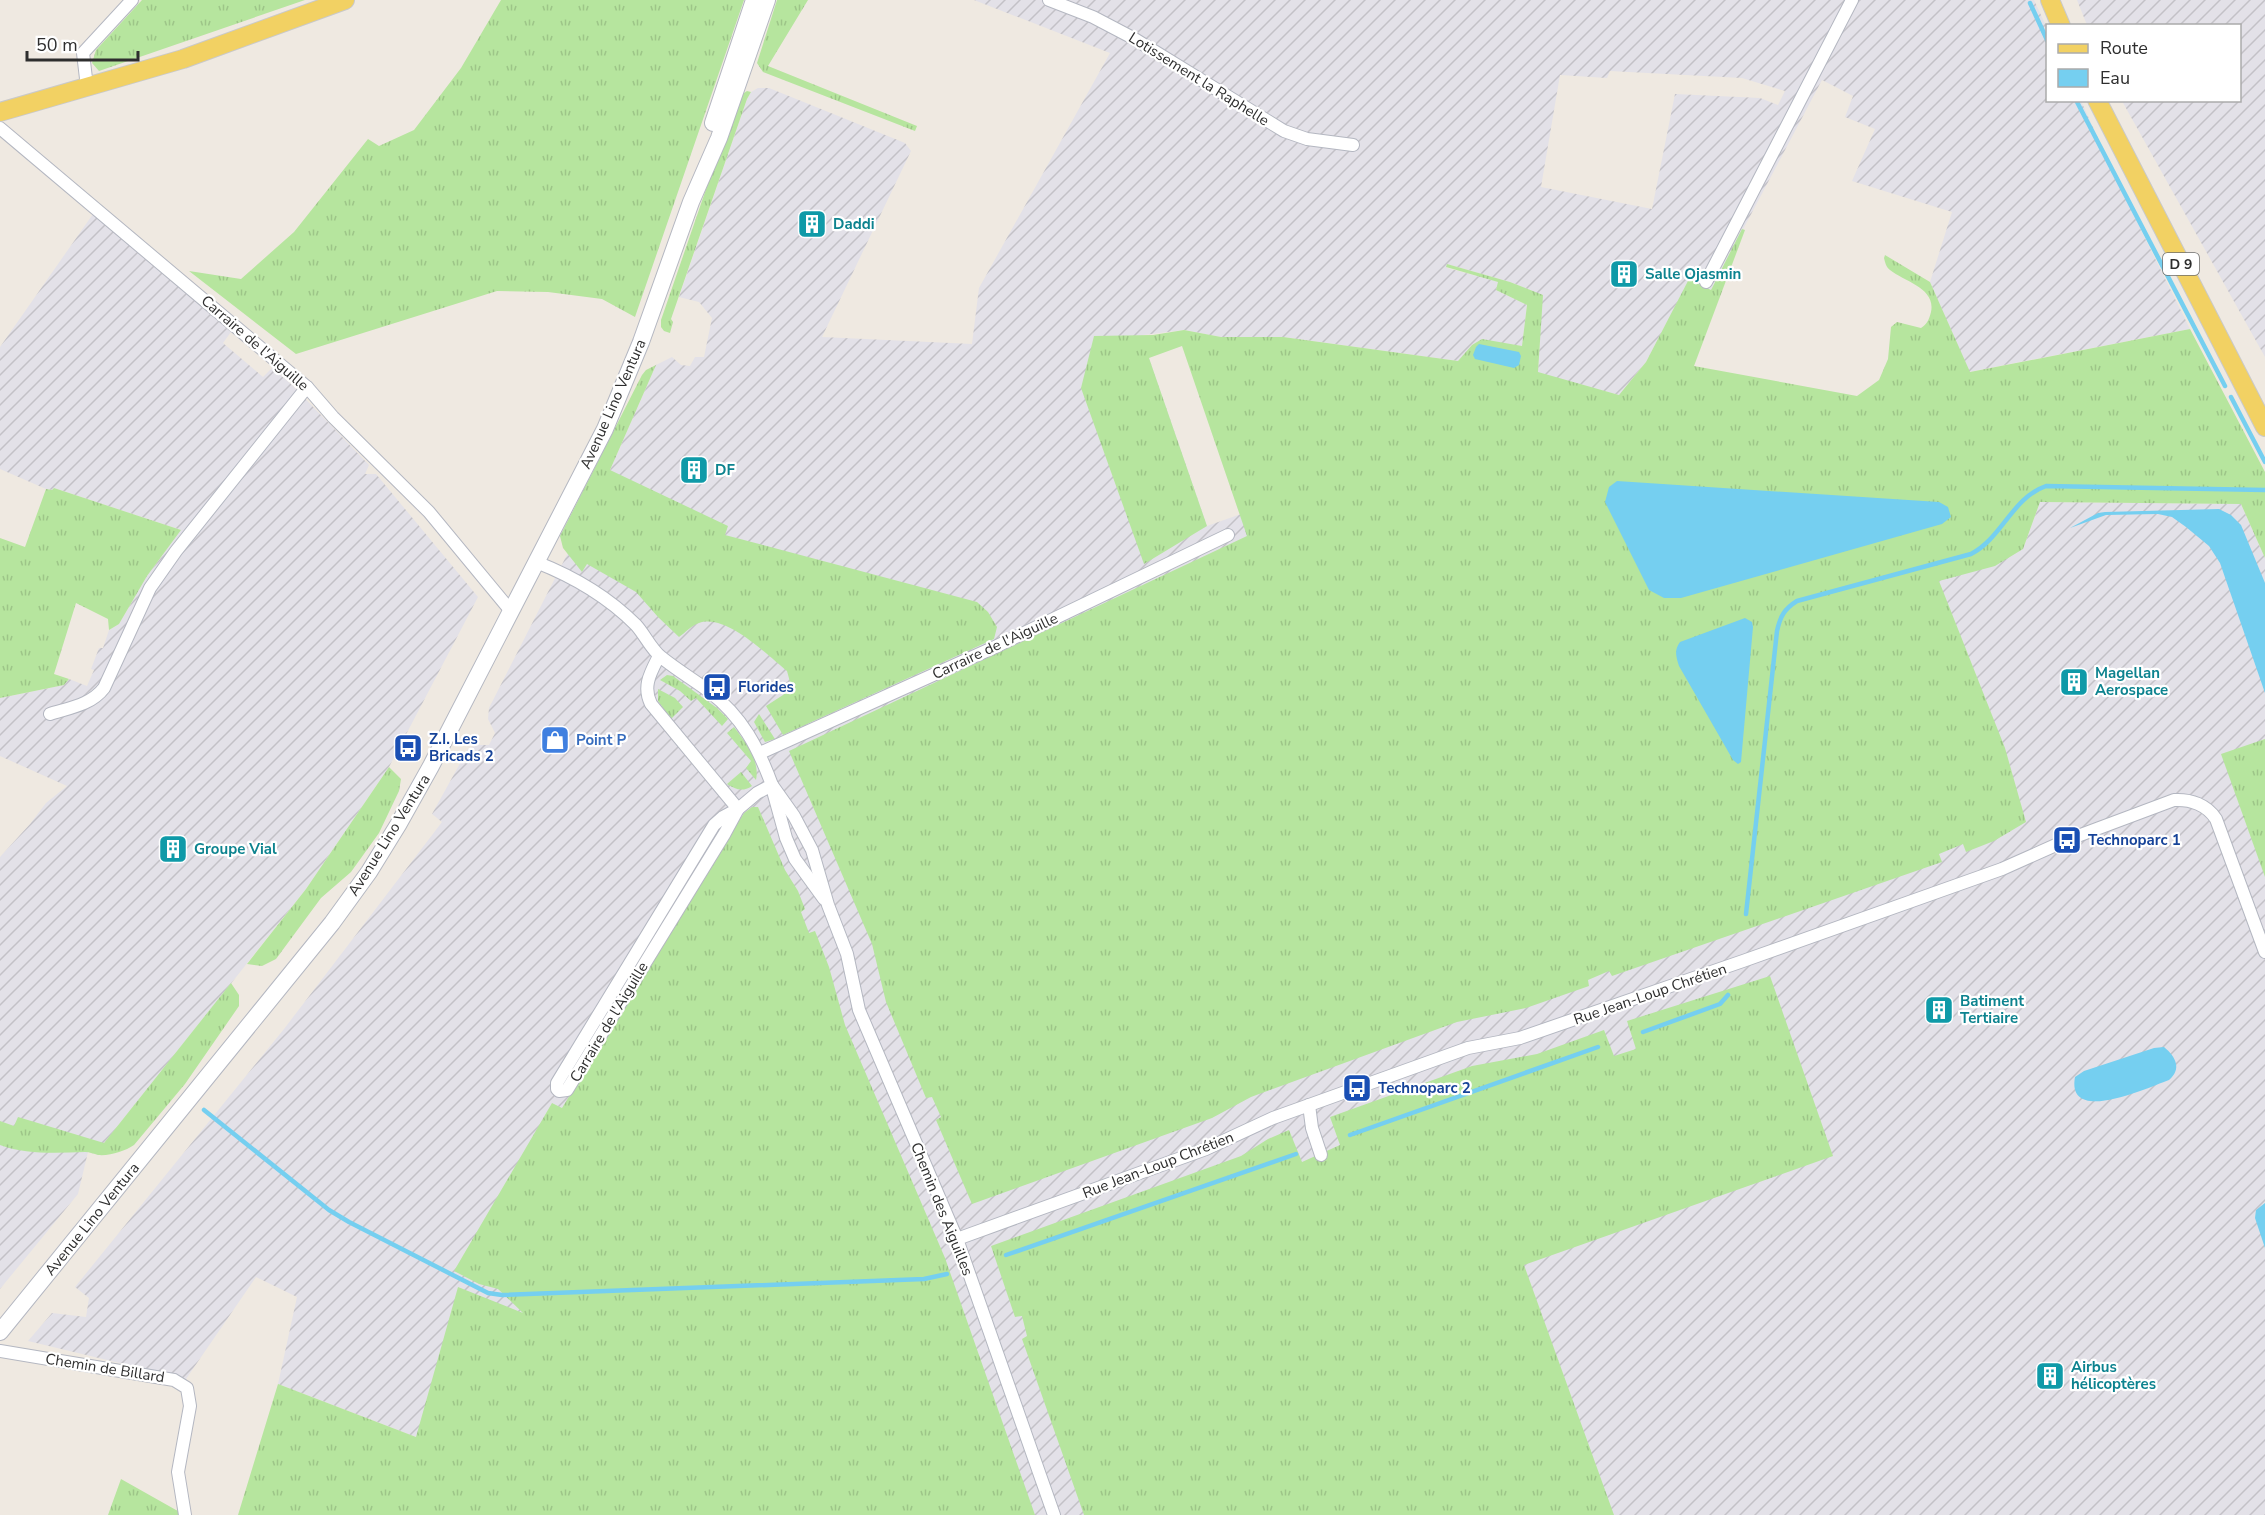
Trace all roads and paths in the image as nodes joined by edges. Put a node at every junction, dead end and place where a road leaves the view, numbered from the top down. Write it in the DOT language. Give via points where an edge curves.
graph roads {
  1 [pos="132,0"];
  2 [pos="345,0"];
  3 [pos="754,0"];
  4 [pos="767,0"];
  5 [pos="1049,0"];
  6 [pos="1852,0"];
  7 [pos="2050,0"];
  8 [pos="2060,24"];
  9 [pos="87,87"];
  10 [pos="2098,102"];
  11 [pos="0,112"];
  12 [pos="0,128"];
  13 [pos="1353,145"];
  14 [pos="692,202"];
  15 [pos="1706,282"];
  16 [pos="307,387"];
  17 [pos="2265,427"];
  18 [pos="1228,535"];
  19 [pos="536,562"];
  20 [pos="510,610"];
  21 [pos="659,656"];
  22 [pos="50,714"];
  23 [pos="760,753"];
  24 [pos="772,785"];
  25 [pos="738,809"];
  26 [pos="828,905"];
  27 [pos="2263,938"];
  28 [pos="2265,952"];
  29 [pos="1309,1105"];
  30 [pos="1321,1155"];
  31 [pos="957,1239"];
  32 [pos="0,1332"];
  33 [pos="0,1351"];
  34 [pos="185,1515"];
  35 [pos="1054,1515"];
  1 -- 9 [label="street" via="83,53"];
  2 -- 9 [label="main road" via="183,59"];
  3 -- 14 [label="main road, Avenue Lino Ventura" via="709,136"];
  4 -- 14 [label="main road, Avenue Lino Ventura" via="719,138"];
  5 -- 13 [label="street, Lotissement la Raphelle" via="1133,38 1284,131"];
  6 -- 15 [label="street"];
  7 -- 8 [label="main road"];
  9 -- 11 [label="main road"];
  10 -- 17 [label="main road, D 9"];
  12 -- 16 [label="street, Carraire de l'Aiguille"];
  14 -- 19 [label="main road, Avenue Lino Ventura" via="605,429"];
  16 -- 20 [label="street, Carraire de l'Aiguille" via="429,512"];
  16 -- 22 [label="street" via="150,588 98,696"];
  18 -- 23 [label="street, Carraire de l'Aiguille"];
  19 -- 20 [label="main road, Avenue Lino Ventura"];
  19 -- 21 [label="street" via="620,609"];
  20 -- 32 [label="main road, Avenue Lino Ventura" via="431,766 369,872"];
  21 -- 23 [label="street" via="711,692 736,715"];
  21 -- 25 [label="street" via="646,684 651,704"];
  23 -- 24 [label="street"];
  24 -- 25 [label="street, Carraire de l'Aiguille"];
  24 -- 26 [label="street, Chemin des Aiguilles" via="802,830 820,871"];
  24 -- 26 [label="street, Chemin des Aiguilles" via="795,859"];
  25 -- 25 [label="street, Carraire de l'Aiguille" via="714,825 557,1083 559,1091 567,1090"];
  26 -- 31 [label="street, Chemin des Aiguilles" via="847,954 859,1010"];
  27 -- 28 [label="street, Rue Jean-Loup Chrétien"];
  27 -- 29 [label="street, Rue Jean-Loup Chrétien" via="2216,819 2202,805 2174,800 2002,869 1743,961 1520,1038 1468,1048"];
  29 -- 30 [label="street"];
  29 -- 31 [label="street, Rue Jean-Loup Chrétien" via="1206,1149"];
  31 -- 35 [label="street, Chemin des Aiguilles"];
  33 -- 34 [label="street, Chemin de Billard" via="174,1380 188,1388 190,1406 178,1472"];
}
